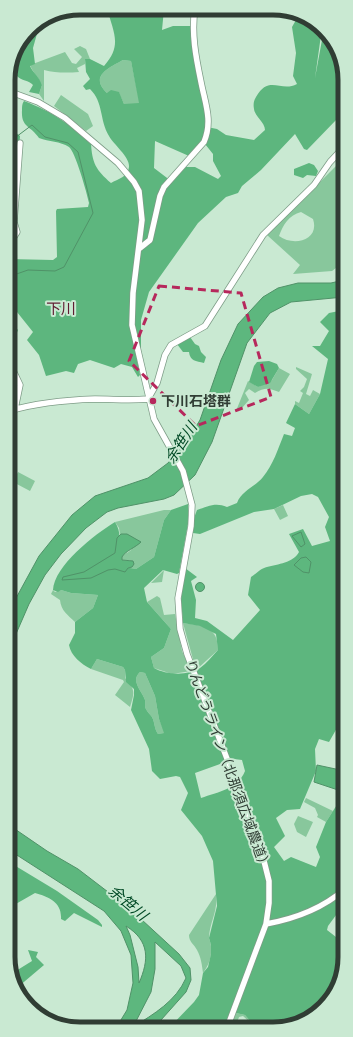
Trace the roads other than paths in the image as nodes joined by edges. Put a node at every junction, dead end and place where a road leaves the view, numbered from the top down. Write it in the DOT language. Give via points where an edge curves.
graph roads {
  1 [pos="194,15"];
  2 [pos="15,94"];
  3 [pos="20,143"];
  4 [pos="338,153"];
  5 [pos="15,169"];
  6 [pos="18,170"];
  7 [pos="15,209"];
  8 [pos="15,225"];
  9 [pos="15,235"];
  10 [pos="140,248"];
  11 [pos="15,375"];
  12 [pos="148,398"];
  13 [pos="15,409"];
  14 [pos="338,894"];
  15 [pos="266,924"];
  16 [pos="229,1022"];
  1 -- 10 [label="street" via="193,26 208,115 208,133 201,145 164,187 153,233 150,240"];
  2 -- 10 [label="street" via="38,102 65,118 127,172 140,198"];
  3 -- 6 [label="street"];
  4 -- 12 [label="street" via="314,185 263,235 205,326 171,345 165,355 154,390"];
  5 -- 6 [label="street"];
  6 -- 7 [label="street"];
  8 -- 9 [label="street"];
  10 -- 12 [label="street" via="131,310"];
  11 -- 13 [label="street" via="20,385"];
  12 -- 13 [label="street" via="129,401 96,399"];
  12 -- 15 [label="street, りんどうライン（北那須広域農道）" via="157,425 183,471 191,497 191,526 178,598 180,629 187,654 265,858 270,891"];
  14 -- 15 [label="street" via="321,906"];
  15 -- 16 [label="street, りんどうライン（北那須広域農道）"];
}
